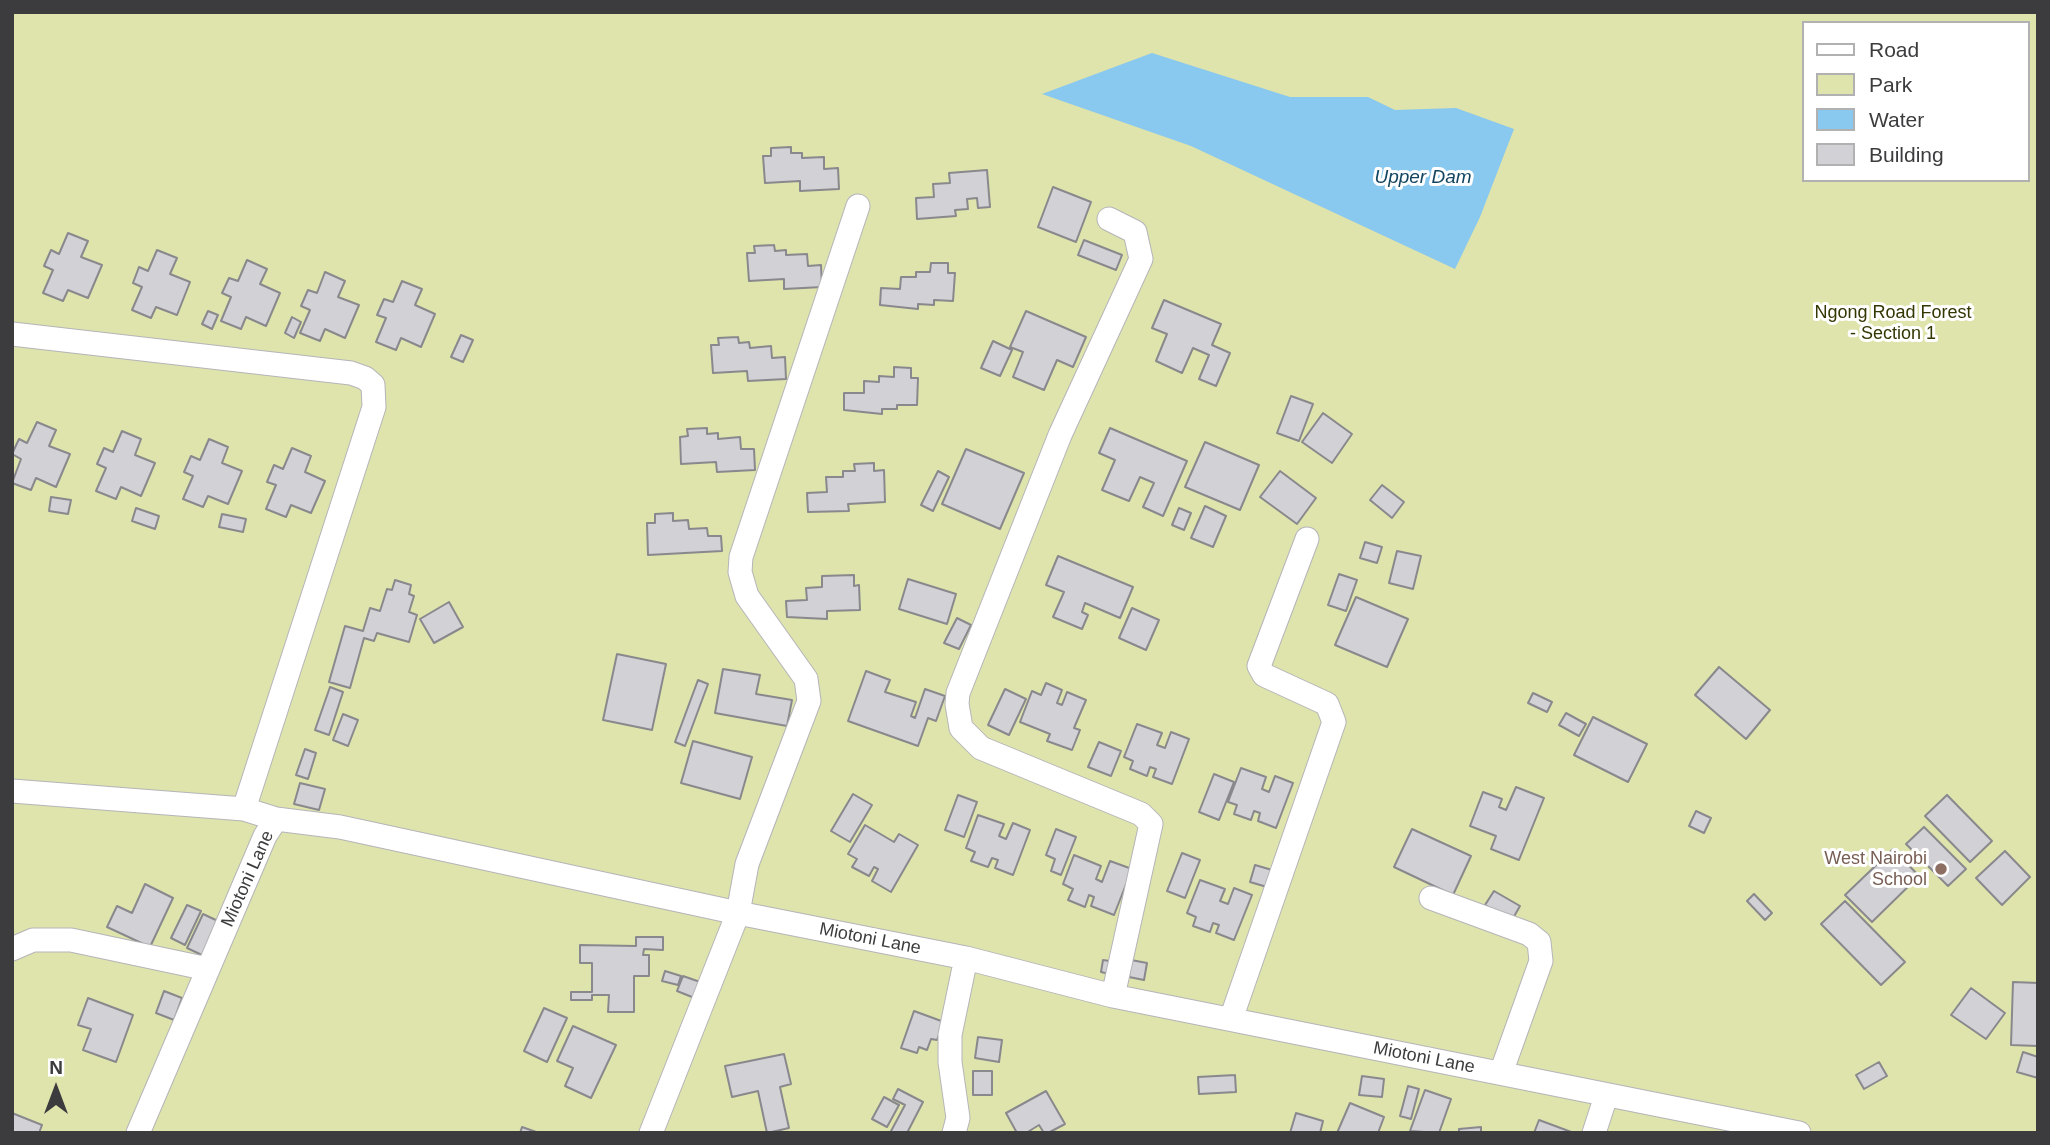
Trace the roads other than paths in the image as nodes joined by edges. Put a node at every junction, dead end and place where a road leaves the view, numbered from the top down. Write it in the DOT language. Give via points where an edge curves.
graph roads {
  1 [pos="858,206"];
  2 [pos="1109,219"];
  3 [pos="12,334"];
  4 [pos="1307,539"];
  5 [pos="12,791"];
  6 [pos="244,809"];
  7 [pos="276,819"];
  8 [pos="1431,898"];
  9 [pos="738,913"];
  10 [pos="12,949"];
  11 [pos="966,958"];
  12 [pos="208,969"];
  13 [pos="1113,996"];
  14 [pos="1231,1019"];
  15 [pos="1501,1073"];
  16 [pos="1606,1096"];
  17 [pos="138,1133"];
  18 [pos="652,1133"];
  19 [pos="954,1133"];
  20 [pos="1594,1133"];
  21 [pos="1799,1133"];
  1 -- 9 [label="street" via="741,557 747,596 806,679 810,693 747,864"];
  2 -- 13 [label="street" via="1135,232 1141,258 1060,435 957,704 961,728 981,748 1141,814 1152,824"];
  3 -- 6 [label="street" via="351,373 373,384 374,407"];
  4 -- 14 [label="street" via="1259,666 1264,675 1327,704 1334,722"];
  5 -- 6 [label="street"];
  6 -- 7 [label="street"];
  7 -- 9 [label="street, Miotoni Lane" via="340,827"];
  7 -- 12 [label="street, Miotoni Lane"];
  8 -- 15 [label="street" via="1529,934 1539,942 1541,961"];
  9 -- 11 [label="street, Miotoni Lane"];
  9 -- 18 [label="street"];
  10 -- 12 [label="street" via="33,940 71,940"];
  11 -- 13 [label="street, Miotoni Lane"];
  11 -- 19 [label="street" via="950,1035 958,1118"];
  12 -- 17 [label="street, Miotoni Lane"];
  13 -- 14 [label="street, Miotoni Lane"];
  14 -- 15 [label="street, Miotoni Lane"];
  15 -- 16 [label="street, Miotoni Lane"];
  16 -- 20 [label="street"];
  16 -- 21 [label="street, Miotoni Lane"];
}
